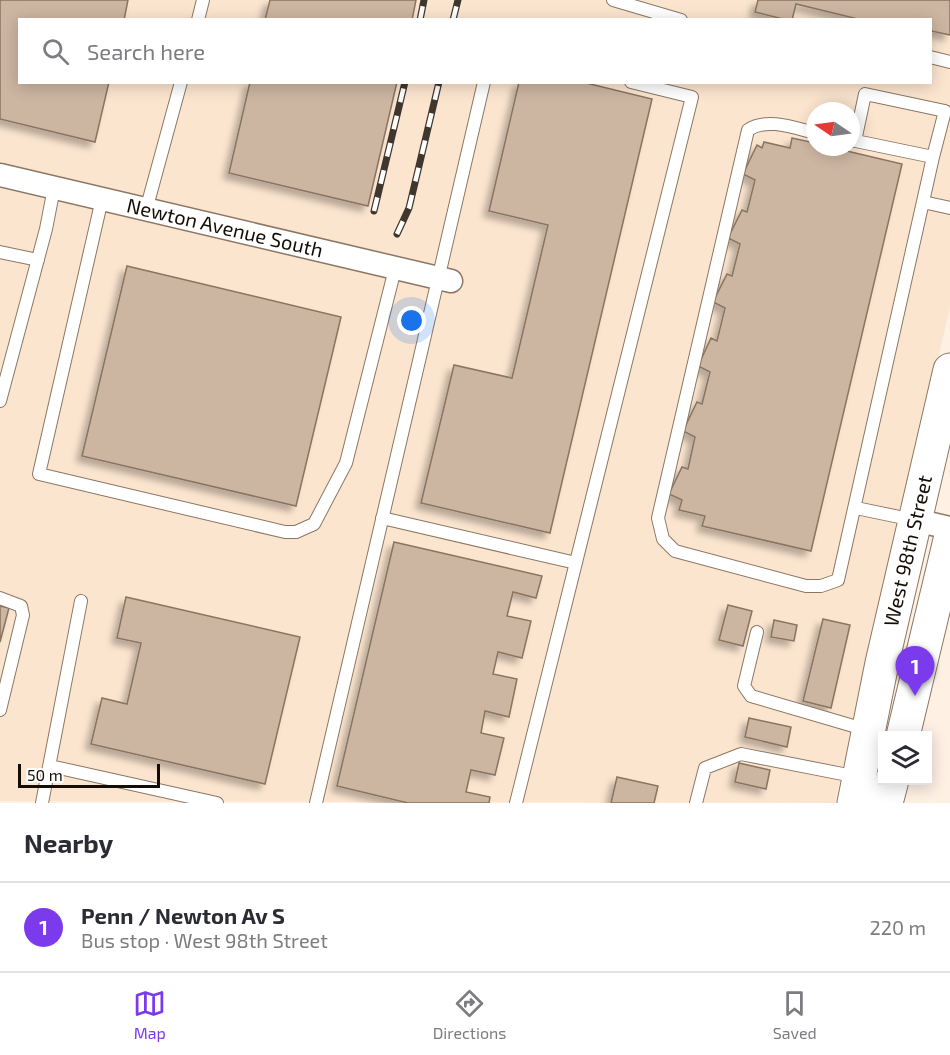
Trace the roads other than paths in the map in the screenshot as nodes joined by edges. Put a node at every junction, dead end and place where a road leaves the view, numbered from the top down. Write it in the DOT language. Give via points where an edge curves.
graph roads {
  1 [pos="203,0"];
  2 [pos="613,0"];
  3 [pos="198,18"];
  4 [pos="674,18"];
  5 [pos="932,58"];
  6 [pos="950,62"];
  7 [pos="180,84"];
  8 [pos="484,84"];
  9 [pos="639,84"];
  10 [pos="860,114"];
  11 [pos="806,131"];
  12 [pos="860,142"];
  13 [pos="933,157"];
  14 [pos="0,175"];
  15 [pos="54,188"];
  16 [pos="102,199"];
  17 [pos="924,202"];
  18 [pos="950,208"];
  19 [pos="146,210"];
  20 [pos="0,252"];
  21 [pos="38,260"];
  22 [pos="395,269"];
  23 [pos="445,280"];
  24 [pos="950,370"];
  25 [pos="0,401"];
  26 [pos="855,507"];
  27 [pos="382,518"];
  28 [pos="915,520"];
  29 [pos="950,528"];
  30 [pos="950,540"];
  31 [pos="576,562"];
  32 [pos="0,598"];
  33 [pos="81,601"];
  34 [pos="757,632"];
  35 [pos="0,710"];
  36 [pos="868,731"];
  37 [pos="904,731"];
  38 [pos="50,766"];
  39 [pos="891,785"];
  40 [pos="856,790"];
  41 [pos="42,803"];
  42 [pos="217,803"];
  43 [pos="316,803"];
  44 [pos="516,803"];
  45 [pos="696,803"];
  46 [pos="886,803"];
  1 -- 3 [label="lane"];
  2 -- 4 [label="lane"];
  5 -- 6 [label="lane"];
  7 -- 19 [label="lane"];
  8 -- 23 [label="lane"];
  9 -- 31 [label="lane" via="692,97"];
  10 -- 13 [label="lane" via="865,94 945,111"];
  11 -- 26 [label="lane" via="776,124 748,130 658,518 663,539 675,551 812,587 838,580"];
  12 -- 13 [label="lane"];
  13 -- 17 [label="lane"];
  14 -- 15 [label="street, Newton Avenue South"];
  15 -- 16 [label="street, Newton Avenue South"];
  15 -- 21 [label="lane"];
  16 -- 19 [label="street, Newton Avenue South"];
  16 -- 22 [label="lane" via="39,474 50,477 285,532 306,529 320,517 346,463"];
  17 -- 18 [label="lane"];
  17 -- 26 [label="lane"];
  19 -- 22 [label="street, Newton Avenue South"];
  20 -- 21 [label="lane"];
  21 -- 25 [label="lane"];
  22 -- 23 [label="street, Newton Avenue South"];
  23 -- 27 [label="lane"];
  24 -- 28 [label="street, West 98th Street"];
  26 -- 28 [label="lane"];
  27 -- 31 [label="lane"];
  27 -- 43 [label="lane"];
  28 -- 29 [label="street"];
  28 -- 36 [label="street, West 98th Street"];
  30 -- 37 [label="street, West 98th Street"];
  31 -- 44 [label="lane"];
  32 -- 35 [label="lane" via="21,606 22,615"];
  33 -- 38 [label="lane"];
  34 -- 36 [label="lane" via="744,686 751,696"];
  36 -- 40 [label="street, West 98th Street"];
  38 -- 41 [label="lane"];
  38 -- 42 [label="lane"];
  39 -- 46 [label="street"];
  40 -- 45 [label="lane" via="741,754 705,768"];
}
